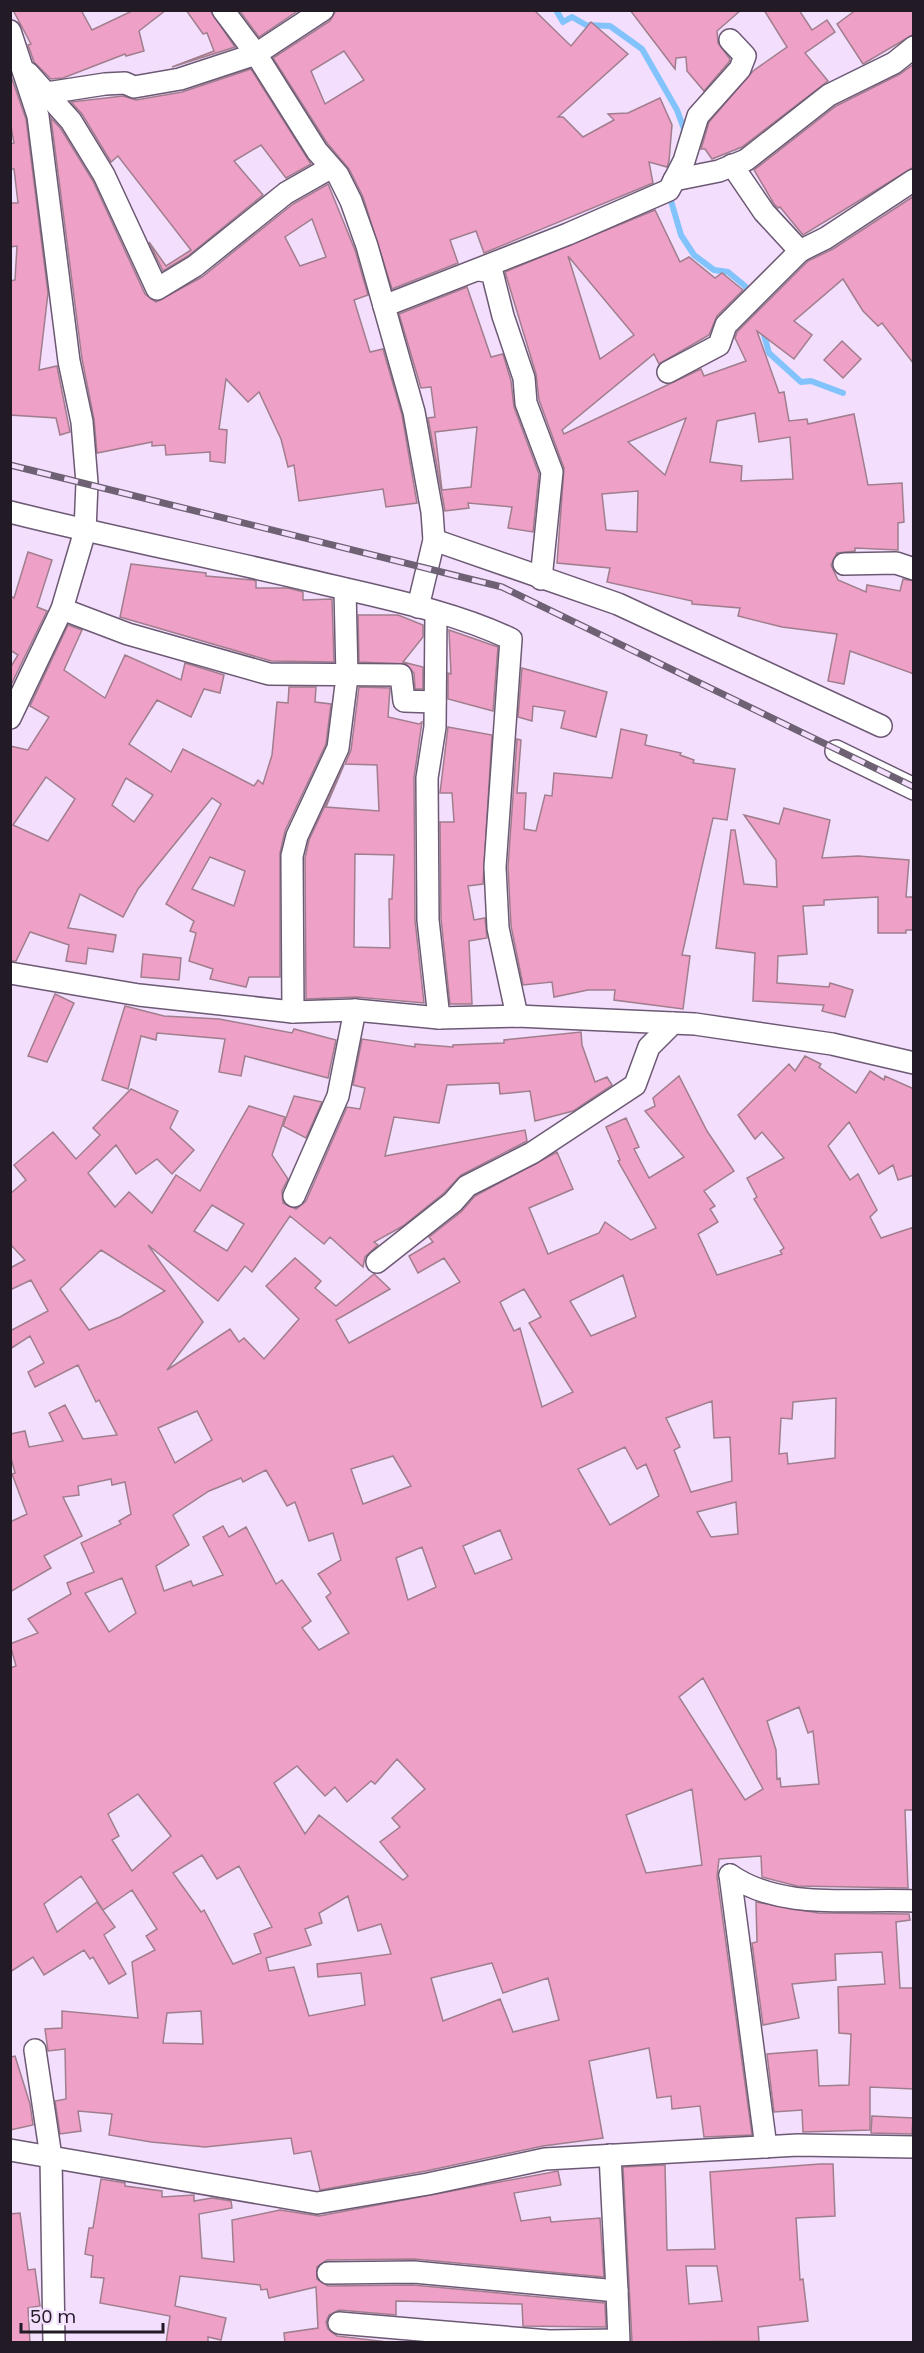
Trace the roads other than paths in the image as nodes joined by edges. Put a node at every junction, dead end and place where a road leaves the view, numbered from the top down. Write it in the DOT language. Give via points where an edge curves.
graph roads {
  1 [pos="223,10"];
  2 [pos="323,10"];
  3 [pos="10,31"];
  4 [pos="730,39"];
  5 [pos="914,47"];
  6 [pos="256,54"];
  7 [pos="26,70"];
  8 [pos="47,93"];
  9 [pos="732,165"];
  10 [pos="330,168"];
  11 [pos="674,180"];
  12 [pos="914,180"];
  13 [pos="800,251"];
  14 [pos="479,270"];
  15 [pos="384,306"];
  16 [pos="668,372"];
  17 [pos="10,512"];
  18 [pos="86,531"];
  19 [pos="434,540"];
  20 [pos="844,564"];
  21 [pos="914,569"];
  22 [pos="541,579"];
  23 [pos="345,589"];
  24 [pos="62,609"];
  25 [pos="427,610"];
  26 [pos="347,677"];
  27 [pos="435,702"];
  28 [pos="10,718"];
  29 [pos="881,726"];
  30 [pos="836,751"];
  31 [pos="914,789"];
  32 [pos="10,973"];
  33 [pos="355,1010"];
  34 [pos="293,1012"];
  35 [pos="517,1016"];
  36 [pos="439,1018"];
  37 [pos="673,1023"];
  38 [pos="914,1063"];
  39 [pos="294,1196"];
  40 [pos="377,1262"];
  41 [pos="914,1901"];
  42 [pos="35,2050"];
  43 [pos="766,2147"];
  44 [pos="914,2147"];
  45 [pos="10,2150"];
  46 [pos="610,2156"];
  47 [pos="51,2157"];
  48 [pos="328,2273"];
  49 [pos="617,2291"];
  50 [pos="339,2323"];
  51 [pos="619,2341"];
  52 [pos="54,2343"];
  1 -- 6 [label="street"];
  2 -- 6 [label="street"];
  3 -- 7 [label="street"];
  4 -- 11 [label="street" via="745,56 740,69 698,116"];
  5 -- 9 [label="street" via="894,63 829,96 746,160"];
  6 -- 8 [label="street" via="159,84 105,84"];
  6 -- 10 [label="street"];
  7 -- 8 [label="street"];
  7 -- 18 [label="street" via="38,116 69,362 82,422"];
  8 -- 10 [label="street" via="71,121 104,174 157,289 195,266 286,193"];
  9 -- 11 [label="street"];
  9 -- 13 [label="street" via="764,212"];
  10 -- 15 [label="street" via="351,201"];
  11 -- 14 [label="street" via="669,190 639,204"];
  12 -- 13 [label="street"];
  13 -- 16 [label="street" via="726,325 719,345"];
  14 -- 15 [label="street"];
  14 -- 22 [label="street" via="492,272 524,378 526,403 552,472"];
  15 -- 19 [label="street" via="414,412"];
  17 -- 18 [label="street"];
  18 -- 23 [label="street"];
  18 -- 24 [label="street"];
  19 -- 22 [label="street"];
  19 -- 25 [label="street"];
  20 -- 21 [label="street" via="896,563"];
  22 -- 29 [label="street" via="618,604"];
  23 -- 25 [label="street"];
  23 -- 26 [label="street"];
  24 -- 26 [label="street" via="128,634 269,674"];
  24 -- 28 [label="street"];
  25 -- 27 [label="street"];
  25 -- 35 [label="street" via="512,639 495,867 498,928"];
  26 -- 27 [label="street" via="401,675 404,700"];
  26 -- 34 [label="street" via="338,748 297,836 292,856"];
  27 -- 36 [label="street" via="427,778 428,920"];
  30 -- 31 [label="street"];
  32 -- 34 [label="street" via="139,995"];
  33 -- 34 [label="street"];
  33 -- 36 [label="street"];
  33 -- 39 [label="street" via="338,1096"];
  35 -- 36 [label="street"];
  35 -- 37 [label="street"];
  37 -- 38 [label="street" via="832,1044"];
  37 -- 40 [label="street" via="649,1047 635,1085 532,1153 467,1186 453,1202"];
  41 -- 43 [label="street" via="805,1900 771,1894 730,1875"];
  42 -- 47 [label="street"];
  43 -- 44 [label="street"];
  43 -- 46 [label="street"];
  45 -- 47 [label="street"];
  46 -- 47 [label="street" via="545,2159 317,2203"];
  46 -- 49 [label="street"];
  47 -- 52 [label="street"];
  48 -- 49 [label="street" via="414,2272"];
  49 -- 51 [label="street"];
  50 -- 51 [label="street" via="549,2341"];
}
